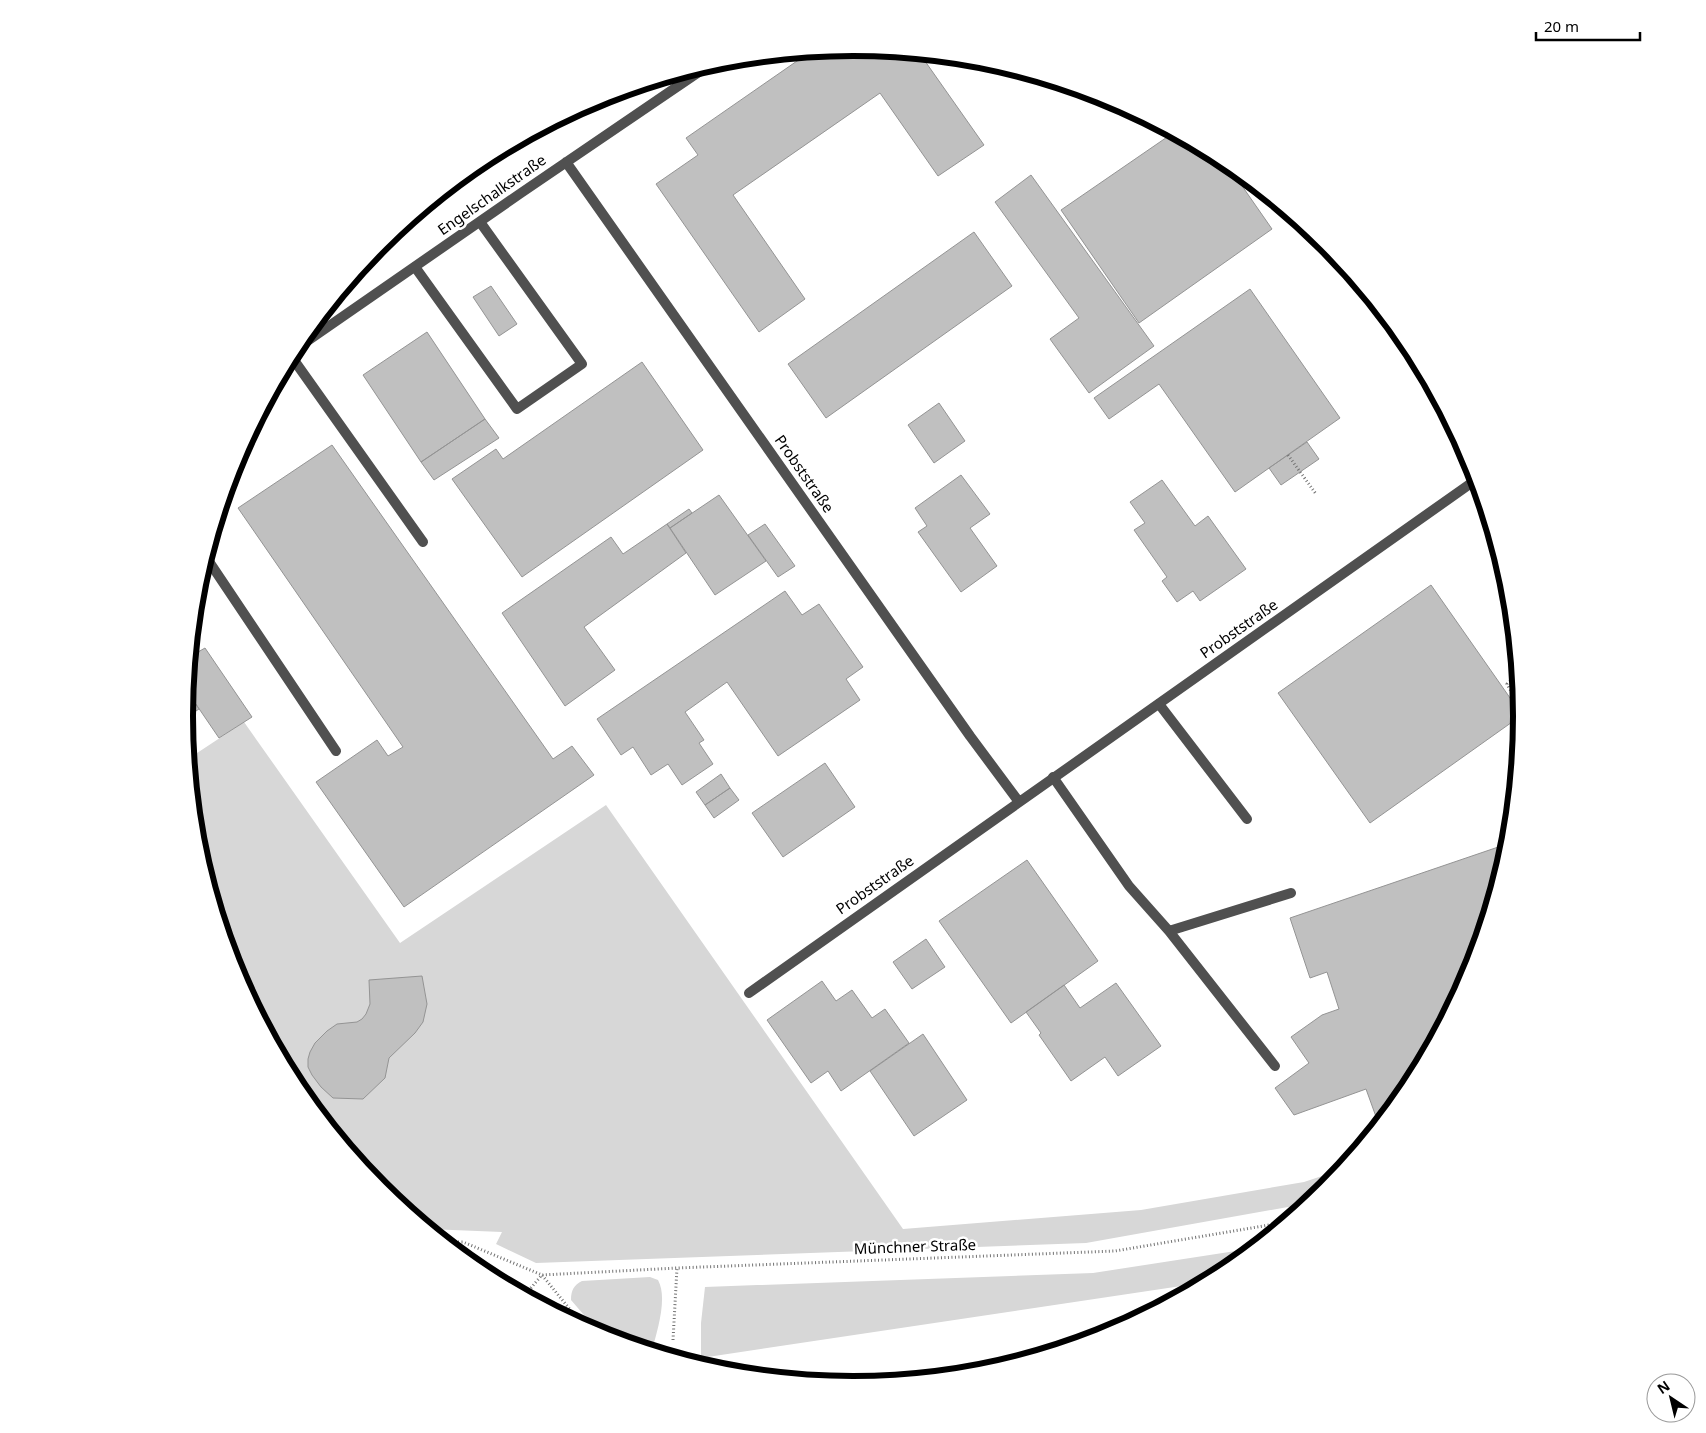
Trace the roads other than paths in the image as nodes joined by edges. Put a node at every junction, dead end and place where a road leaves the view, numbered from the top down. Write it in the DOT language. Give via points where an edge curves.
graph roads {
  1 [pos="692,77"];
  2 [pos="566,162"];
  3 [pos="480,222"];
  4 [pos="415,267"];
  5 [pos="313,337"];
  6 [pos="296,363"];
  7 [pos="1471,484"];
  8 [pos="423,542"];
  9 [pos="211,564"];
  10 [pos="1159,704"];
  11 [pos="336,751"];
  12 [pos="1053,777"];
  13 [pos="1019,802"];
  14 [pos="1247,819"];
  15 [pos="1291,893"];
  16 [pos="1169,931"];
  17 [pos="749,993"];
  18 [pos="1275,1066"];
  1 -- 2 [label="street, Engelschalkstraße"];
  2 -- 3 [label="street, Engelschalkstraße"];
  2 -- 13 [label="street, Probststraße"];
  3 -- 4 [label="street, Engelschalkstraße"];
  3 -- 4 [label="street" via="582,364 517,409"];
  4 -- 5 [label="street, Engelschalkstraße"];
  6 -- 8 [label="street"];
  7 -- 10 [label="street, Probststraße"];
  9 -- 11 [label="street"];
  10 -- 12 [label="street, Probststraße"];
  10 -- 14 [label="street"];
  12 -- 13 [label="street, Probststraße"];
  12 -- 16 [label="street" via="1129,886"];
  13 -- 17 [label="street, Probststraße"];
  15 -- 16 [label="street"];
  16 -- 18 [label="street"];
}
